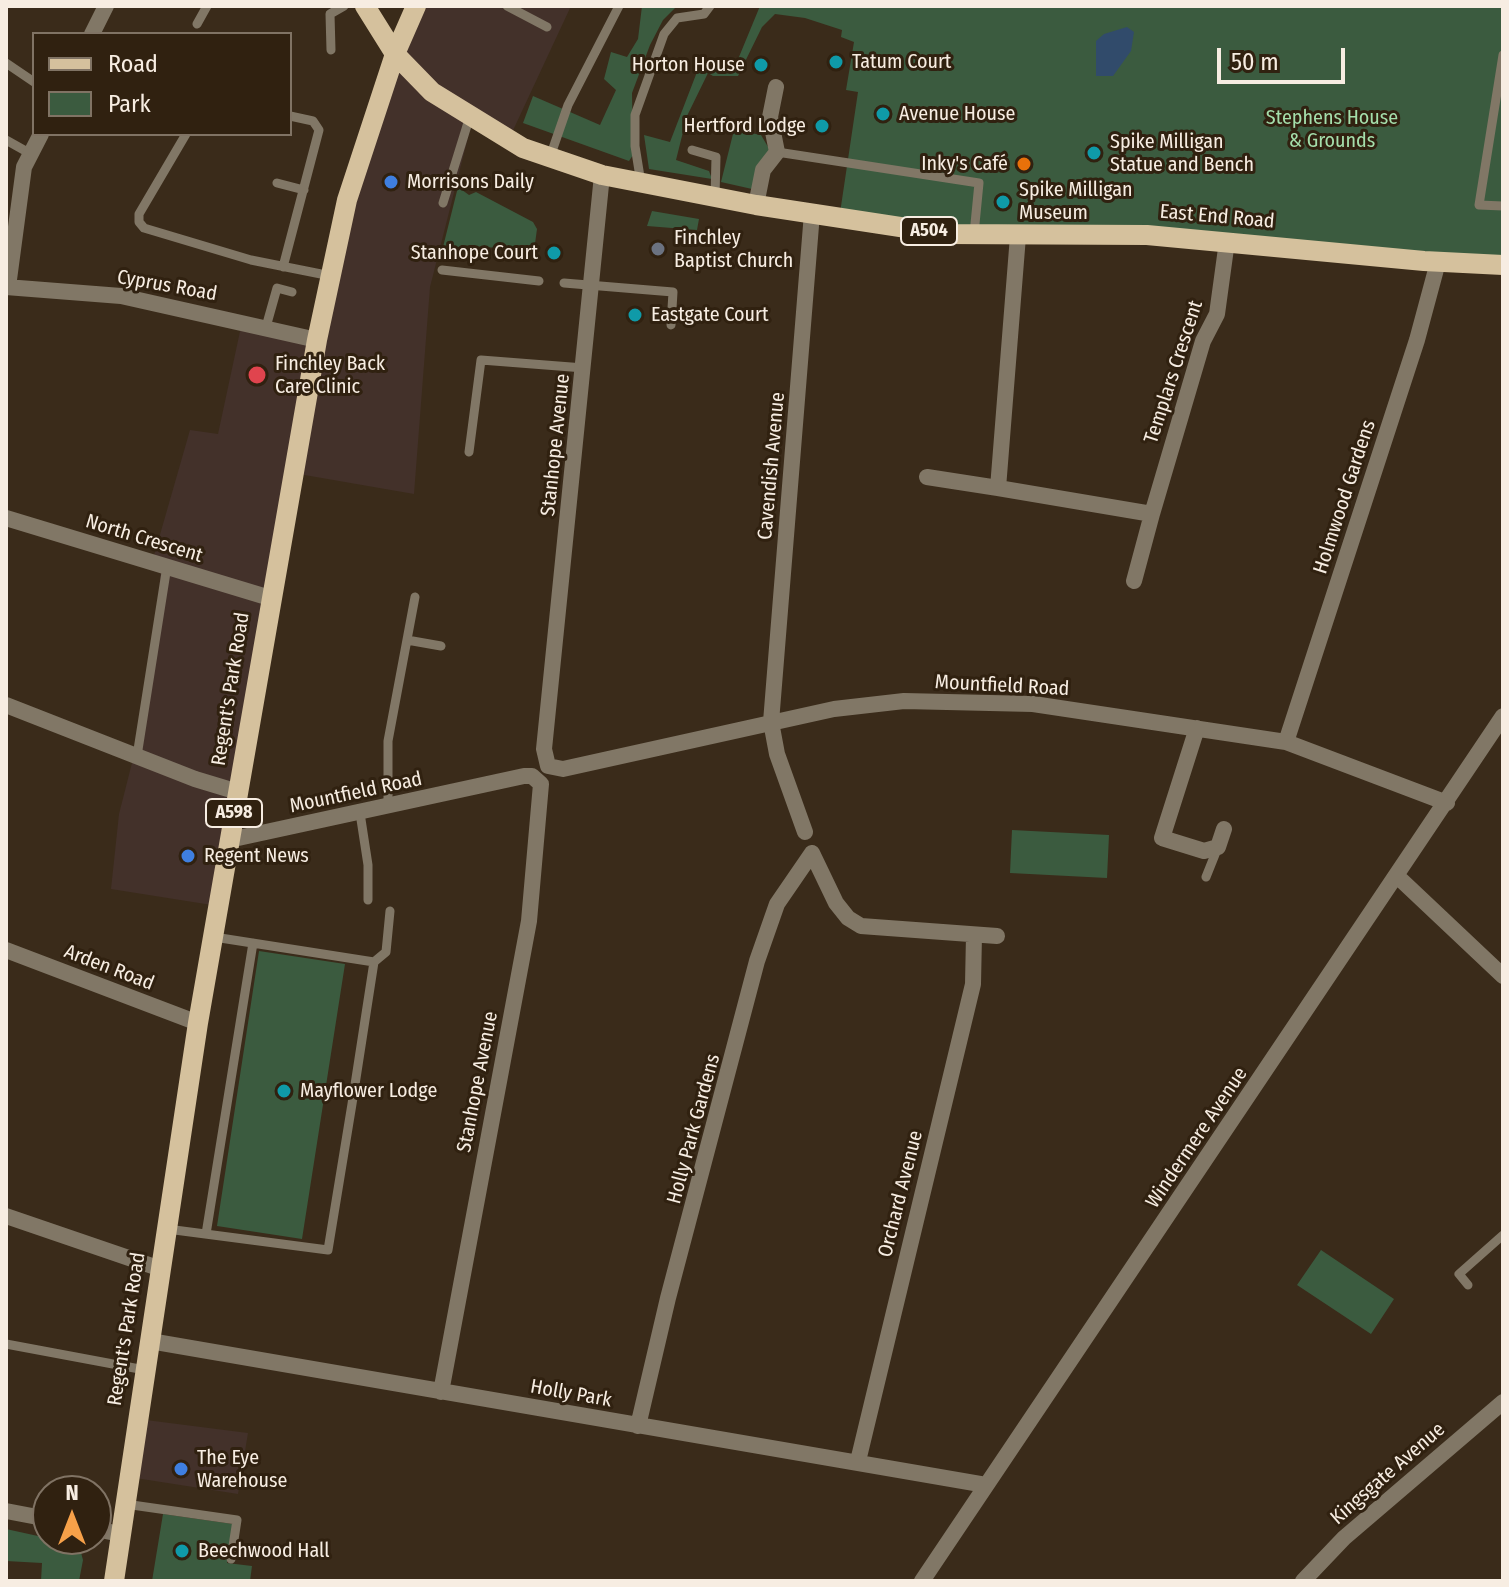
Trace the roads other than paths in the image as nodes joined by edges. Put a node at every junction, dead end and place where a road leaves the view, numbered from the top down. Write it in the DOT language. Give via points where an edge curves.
graph roads {
  1 [pos="106,6"];
  2 [pos="207,6"];
  3 [pos="344,6"];
  4 [pos="365,6"];
  5 [pos="416,6"];
  6 [pos="507,6"];
  7 [pos="619,6"];
  8 [pos="710,6"];
  9 [pos="197,24"];
  10 [pos="547,27"];
  11 [pos="93,32"];
  12 [pos="331,50"];
  13 [pos="395,54"];
  14 [pos="1503,55"];
  15 [pos="6,63"];
  16 [pos="32,81"];
  17 [pos="776,87"];
  18 [pos="292,116"];
  19 [pos="470,116"];
  20 [pos="40,136"];
  21 [pos="185,136"];
  22 [pos="6,140"];
  23 [pos="692,150"];
  24 [pos="777,152"];
  25 [pos="550,157"];
  26 [pos="27,160"];
  27 [pos="602,175"];
  28 [pos="277,183"];
  29 [pos="641,183"];
  30 [pos="304,190"];
  31 [pos="715,197"];
  32 [pos="443,203"];
  33 [pos="756,205"];
  34 [pos="1503,206"];
  35 [pos="812,213"];
  36 [pos="974,234"];
  37 [pos="1018,236"];
  38 [pos="1227,241"];
  39 [pos="1438,262"];
  40 [pos="1503,265"];
  41 [pos="283,267"];
  42 [pos="442,270"];
  43 [pos="331,276"];
  44 [pos="539,281"];
  45 [pos="564,283"];
  46 [pos="592,286"];
  47 [pos="7,287"];
  48 [pos="292,292"];
  49 [pos="671,325"];
  50 [pos="266,327"];
  51 [pos="317,340"];
  52 [pos="584,368"];
  53 [pos="469,452"];
  54 [pos="927,477"];
  55 [pos="998,488"];
  56 [pos="1152,514"];
  57 [pos="6,518"];
  58 [pos="167,566"];
  59 [pos="1134,581"];
  60 [pos="415,597"];
  61 [pos="270,598"];
  62 [pos="407,640"];
  63 [pos="441,646"];
  64 [pos="6,705"];
  65 [pos="1503,716"];
  66 [pos="771,722"];
  67 [pos="1197,728"];
  68 [pos="1286,742"];
  69 [pos="137,756"];
  70 [pos="548,766"];
  71 [pos="536,779"];
  72 [pos="238,792"];
  73 [pos="1447,803"];
  74 [pos="388,807"];
  75 [pos="360,813"];
  76 [pos="1224,829"];
  77 [pos="805,832"];
  78 [pos="229,840"];
  79 [pos="1218,847"];
  80 [pos="1397,876"];
  81 [pos="1206,877"];
  82 [pos="368,900"];
  83 [pos="390,911"];
  84 [pos="974,935"];
  85 [pos="997,936"];
  86 [pos="213,937"];
  87 [pos="253,943"];
  88 [pos="6,950"];
  89 [pos="374,962"];
  90 [pos="1503,976"];
  91 [pos="198,1023"];
  92 [pos="6,1216"];
  93 [pos="167,1229"];
  94 [pos="206,1234"];
  95 [pos="1503,1235"];
  96 [pos="161,1269"];
  97 [pos="1468,1285"];
  98 [pos="150,1341"];
  99 [pos="6,1344"];
  100 [pos="145,1370"];
  101 [pos="441,1392"];
  102 [pos="1503,1402"];
  103 [pos="638,1426"];
  104 [pos="858,1461"];
  105 [pos="986,1485"];
  106 [pos="124,1504"];
  107 [pos="6,1511"];
  108 [pos="32,1516"];
  109 [pos="112,1532"];
  110 [pos="120,1534"];
  111 [pos="231,1559"];
  112 [pos="114,1581"];
  113 [pos="922,1581"];
  114 [pos="1303,1581"];
  1 -- 11 [label="street"];
  2 -- 9 [label="lane"];
  3 -- 12 [label="lane" via="330,14"];
  4 -- 13 [label="main road, A504"];
  5 -- 13 [label="main road, Regent's Park Road / A598"];
  6 -- 10 [label="lane"];
  7 -- 25 [label="lane" via="568,105"];
  8 -- 29 [label="lane" via="704,14 677,18 664,34 635,115"];
  13 -- 19 [label="main road, East End Road / A504" via="432,92"];
  13 -- 43 [label="main road, Regent's Park Road / A598" via="347,200"];
  14 -- 34 [label="lane" via="1479,205"];
  15 -- 16 [label="lane"];
  17 -- 24 [label="street" via="770,117"];
  18 -- 30 [label="lane" via="313,121 319,130"];
  19 -- 25 [label="main road, East End Road / A504" via="523,148"];
  19 -- 32 [label="lane"];
  20 -- 26 [label="street"];
  21 -- 41 [label="lane" via="139,222 144,228"];
  22 -- 26 [label="lane"];
  23 -- 31 [label="lane" via="716,157"];
  24 -- 33 [label="street" via="763,170"];
  24 -- 36 [label="lane" via="979,183"];
  25 -- 27 [label="main road, East End Road / A504"];
  26 -- 47 [label="street"];
  27 -- 29 [label="main road, East End Road / A504"];
  27 -- 46 [label="street, Stanhope Avenue"];
  28 -- 30 [label="lane"];
  29 -- 31 [label="main road, East End Road / A504"];
  30 -- 41 [label="lane"];
  31 -- 33 [label="main road, East End Road / A504"];
  33 -- 35 [label="main road, East End Road / A504"];
  35 -- 36 [label="main road, East End Road / A504"];
  35 -- 66 [label="street, Cavendish Avenue"];
  36 -- 37 [label="main road, East End Road / A504"];
  37 -- 38 [label="main road, East End Road / A504" via="1147,235"];
  37 -- 55 [label="street"];
  38 -- 39 [label="main road, East End Road / A504"];
  38 -- 56 [label="street, Templars Crescent" via="1217,314 1203,341"];
  39 -- 40 [label="main road, East End Road / A504"];
  39 -- 68 [label="street, Holmwood Gardens"];
  41 -- 43 [label="lane"];
  42 -- 44 [label="lane"];
  43 -- 51 [label="main road, Regent's Park Road / A598"];
  45 -- 46 [label="lane"];
  46 -- 49 [label="lane" via="673,292"];
  46 -- 52 [label="street, Stanhope Avenue"];
  47 -- 50 [label="street, Cyprus Road" via="121,296"];
  48 -- 50 [label="lane" via="277,288"];
  50 -- 51 [label="street, Cyprus Road"];
  51 -- 61 [label="main road, Regent's Park Road / A598"];
  52 -- 53 [label="lane" via="481,360"];
  52 -- 70 [label="street, Stanhope Avenue" via="544,749"];
  54 -- 55 [label="street"];
  55 -- 56 [label="street"];
  56 -- 59 [label="street, Templars Crescent"];
  57 -- 58 [label="street, North Crescent"];
  58 -- 61 [label="street, North Crescent"];
  58 -- 69 [label="lane"];
  60 -- 62 [label="lane"];
  61 -- 72 [label="main road, Regent's Park Road / A598"];
  62 -- 63 [label="lane"];
  62 -- 74 [label="lane" via="388,741"];
  64 -- 69 [label="street"];
  65 -- 73 [label="street, Windermere Avenue"];
  66 -- 67 [label="street, Mountfield Road" via="904,701 978,702 1033,704"];
  66 -- 70 [label="street, Mountfield Road" via="563,769"];
  66 -- 77 [label="street, Cavendish Avenue"];
  67 -- 68 [label="street, Mountfield Road"];
  67 -- 79 [label="street" via="1162,838 1204,851"];
  68 -- 73 [label="street, Mountfield Road"];
  69 -- 72 [label="street"];
  70 -- 71 [label="lane"];
  71 -- 74 [label="street, Mountfield Road" via="524,776"];
  71 -- 101 [label="street, Stanhope Avenue" via="542,791 529,921"];
  72 -- 78 [label="main road, Regent's Park Road / A598"];
  73 -- 80 [label="street, Windermere Avenue"];
  74 -- 75 [label="street, Mountfield Road"];
  75 -- 78 [label="street, Mountfield Road"];
  75 -- 82 [label="lane"];
  76 -- 79 [label="street"];
  78 -- 86 [label="main road, Regent's Park Road / A598"];
  79 -- 81 [label="lane"];
  80 -- 90 [label="street"];
  80 -- 105 [label="street, Windermere Avenue"];
  83 -- 89 [label="lane" via="386,952"];
  84 -- 85 [label="street"];
  84 -- 103 [label="street, Holly Park Gardens" via="861,926 836,903 812,853 777,904 757,961"];
  84 -- 104 [label="street, Orchard Avenue" via="973,984"];
  86 -- 87 [label="lane"];
  86 -- 91 [label="main road, Regent's Park Road / A598"];
  87 -- 89 [label="lane"];
  87 -- 94 [label="lane"];
  88 -- 91 [label="street, Arden Road"];
  89 -- 94 [label="lane" via="328,1250"];
  91 -- 93 [label="main road, Regent's Park Road / A598"];
  92 -- 96 [label="street"];
  93 -- 94 [label="lane"];
  93 -- 96 [label="main road, Regent's Park Road / A598"];
  95 -- 97 [label="lane" via="1459,1274"];
  96 -- 98 [label="main road, Regent's Park Road / A598"];
  98 -- 100 [label="main road, Regent's Park Road / A598"];
  98 -- 101 [label="street, Holly Park"];
  99 -- 100 [label="lane"];
  100 -- 106 [label="main road, Regent's Park Road / A598"];
  101 -- 103 [label="street, Holly Park"];
  102 -- 114 [label="street, Kingsgate Avenue" via="1344,1538"];
  103 -- 104 [label="street, Holly Park"];
  104 -- 105 [label="street, Holly Park"];
  105 -- 113 [label="street, Windermere Avenue"];
  106 -- 110 [label="main road, Regent's Park Road / A598"];
  106 -- 111 [label="lane" via="237,1520"];
  107 -- 108 [label="street"];
  109 -- 110 [label="street"];
  110 -- 112 [label="main road, Regent's Park Road / A598"];
}
